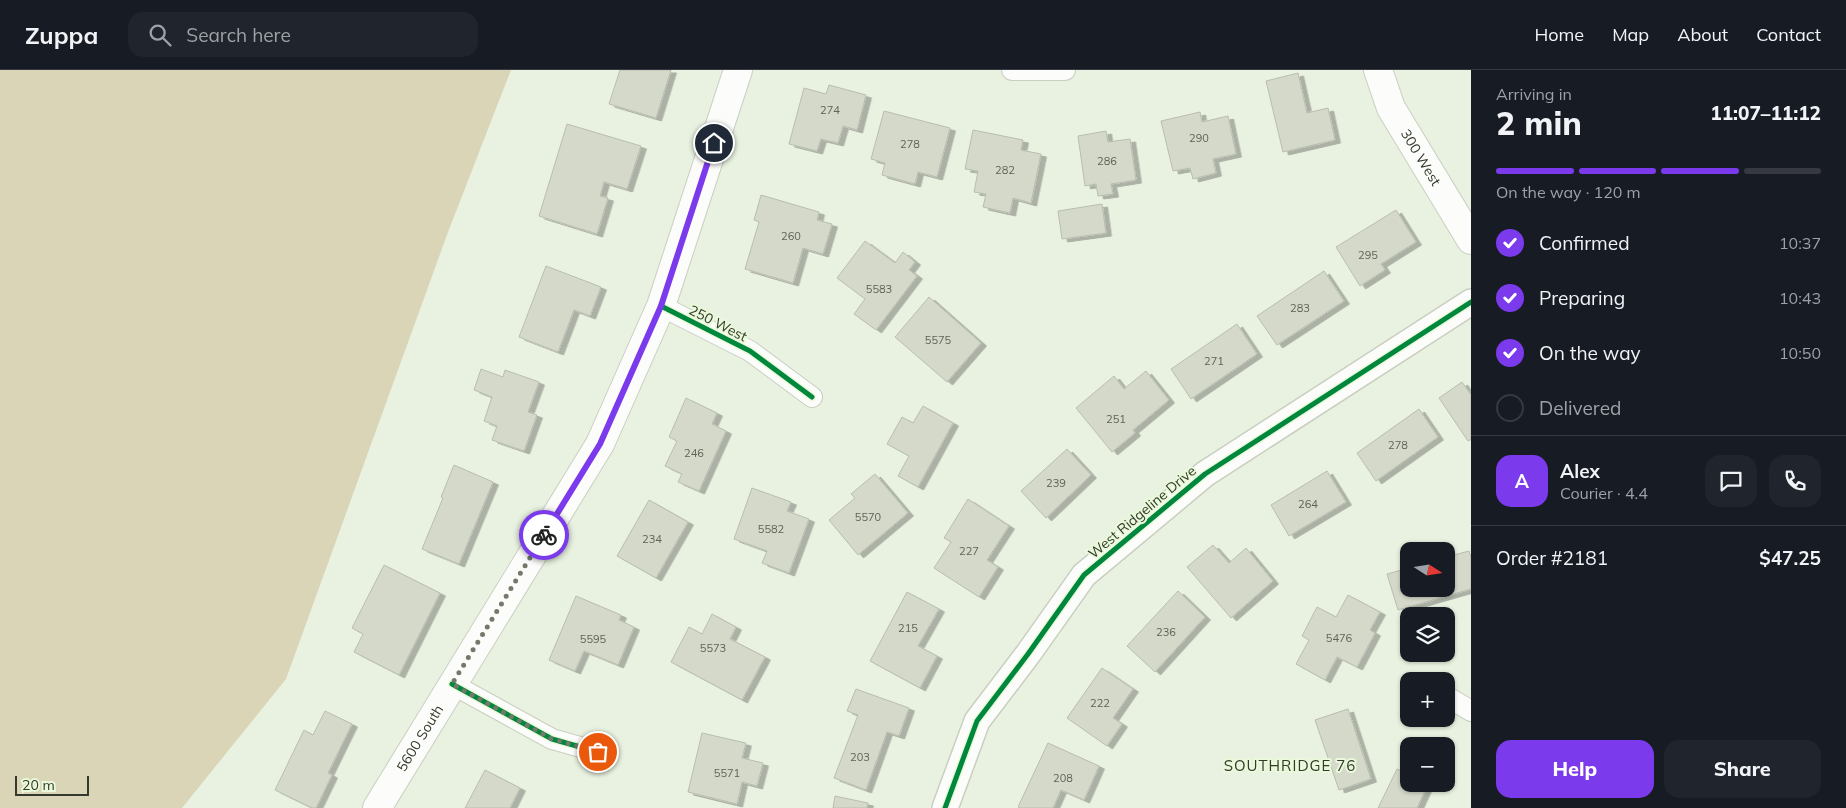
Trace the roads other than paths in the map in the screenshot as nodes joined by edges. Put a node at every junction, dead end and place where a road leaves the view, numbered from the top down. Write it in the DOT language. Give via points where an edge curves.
graph roads {
  1 [pos="738,70"];
  2 [pos="1012,70"];
  3 [pos="1065,70"];
  4 [pos="1378,70"];
  5 [pos="1471,240"];
  6 [pos="1471,302"];
  7 [pos="661,306"];
  8 [pos="812,397"];
  9 [pos="452,684"];
  10 [pos="1455,701"];
  11 [pos="1471,711"];
  12 [pos="598,752"];
  13 [pos="377,808"];
  14 [pos="945,808"];
  1 -- 7 [label="main road, 5600 South"];
  2 -- 3 [label="street"];
  4 -- 5 [label="main road, 300 West" via="1391,108"];
  6 -- 14 [label="street, West Ridgeline Drive" via="1206,474 1084,575 977,721"];
  7 -- 8 [label="street, 250 West" via="750,351"];
  7 -- 9 [label="main road, 5600 South" via="600,444"];
  9 -- 12 [label="street" via="552,739"];
  9 -- 13 [label="main road, 5600 South"];
  10 -- 11 [label="street"];
}
